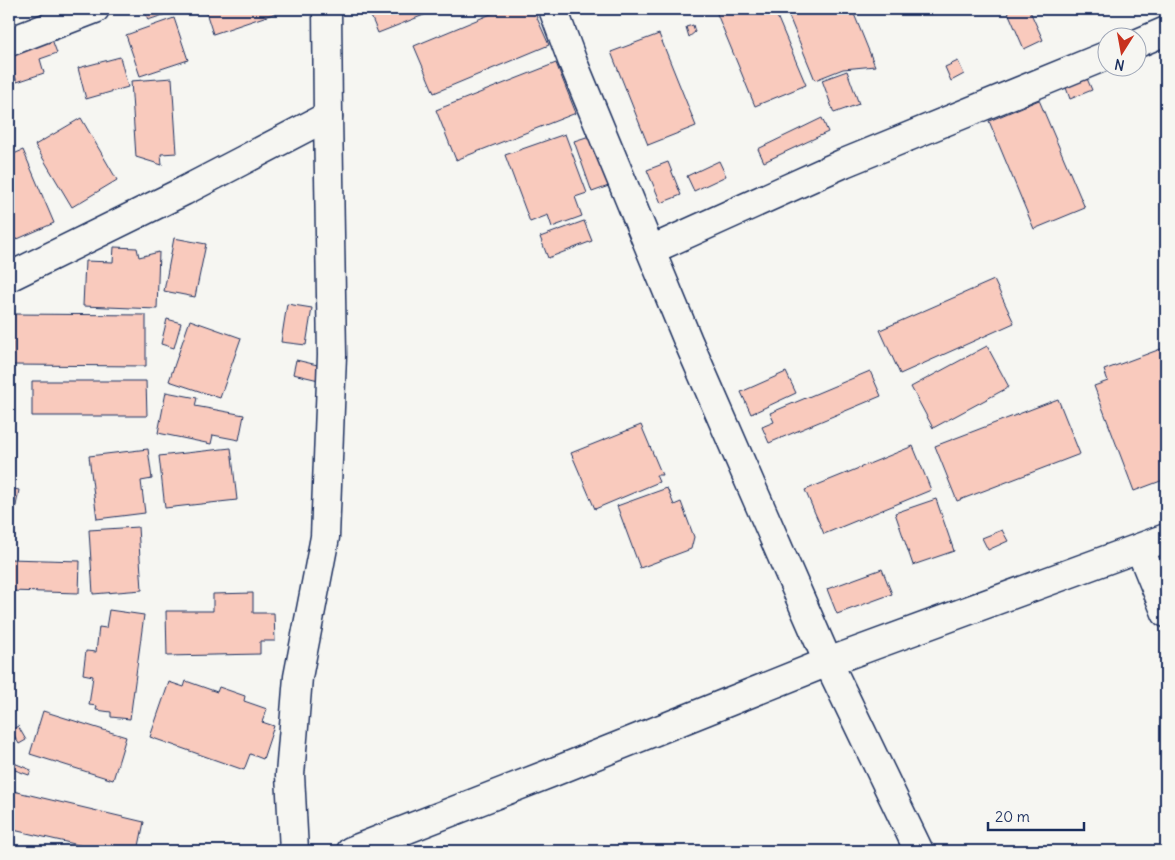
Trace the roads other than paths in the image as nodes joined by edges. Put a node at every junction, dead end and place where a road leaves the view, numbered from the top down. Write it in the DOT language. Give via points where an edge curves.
graph roads {
  1 [pos="96,9"];
  2 [pos="328,9"];
  3 [pos="553,9"];
  4 [pos="1166,31"];
  5 [pos="1148,39"];
  6 [pos="9,42"];
  7 [pos="1098,59"];
  8 [pos="328,116"];
  9 [pos="651,250"];
  10 [pos="9,277"];
  11 [pos="1166,538"];
  12 [pos="1140,549"];
  13 [pos="1166,613"];
  14 [pos="828,662"];
  15 [pos="294,851"];
  16 [pos="351,851"];
  17 [pos="919,851"];
  1 -- 6 [label="street"];
  2 -- 8 [label="street"];
  3 -- 9 [label="street"];
  4 -- 5 [label="street"];
  7 -- 9 [label="street" via="844,163"];
  8 -- 10 [label="street"];
  8 -- 15 [label="street" via="332,355 325,537 298,677 290,776"];
  9 -- 14 [label="street"];
  11 -- 12 [label="street"];
  12 -- 13 [label="street"];
  12 -- 14 [label="street"];
  14 -- 16 [label="street"];
  14 -- 17 [label="street"];
}
